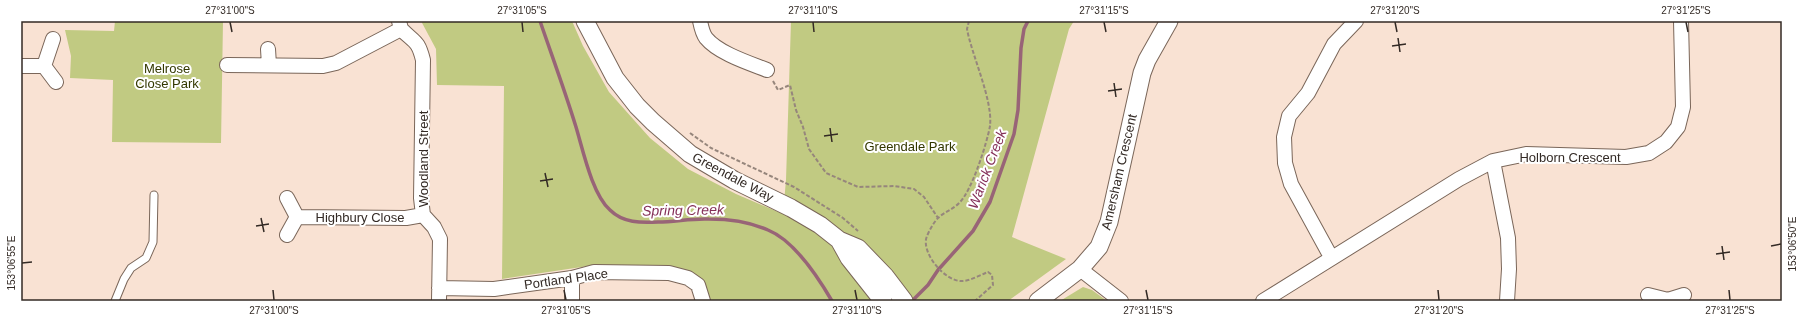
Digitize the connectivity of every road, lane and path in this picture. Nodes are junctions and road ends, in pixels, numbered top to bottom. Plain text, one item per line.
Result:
1 (586, 21) edge
2 (700, 21) edge
3 (969, 21) edge
4 (1169, 21) edge
5 (1356, 21) edge
6 (1681, 21) edge
7 (400, 25) edge
8 (53, 39) dead end
9 (268, 49) dead end
10 (228, 65) dead end
11 (269, 65) junction
12 (21, 66) edge
13 (44, 66) junction
14 (766, 70) joint
15 (56, 82) dead end
16 (685, 130) dead end
17 (1494, 161) junction
18 (154, 195) dead end
19 (287, 198) dead end
20 (423, 215) junction
21 (297, 218) junction
22 (938, 218) junction
23 (858, 232) dead end
24 (286, 235) dead end
25 (1331, 257) junction
26 (1080, 269) junction
27 (572, 278) junction
28 (879, 281) junction
29 (439, 294) edge
30 (1648, 295) dead end
31 (1684, 295) dead end
32 (115, 301) edge
33 (572, 301) edge
34 (702, 301) edge
35 (883, 301) edge
36 (904, 301) edge
37 (975, 301) edge
38 (1038, 301) edge
39 (1121, 301) edge
40 (1263, 301) edge
41 (1507, 301) edge
42 (1668, 301) edge

1 - 28 street, Greendale Way
2 - 14 street
3 - 22 path
4 - 26 street, Amersham Crescent
5 - 25 street
6 - 17 street, Holborn Crescent
7 - 11 street
7 - 20 street, Woodland Street
8 - 13 street
9 - 11 street
10 - 11 street
12 - 13 street
13 - 15 street
14 - 22 path
16 - 23 path
17 - 25 street, Holborn Crescent
17 - 41 street
18 - 32 lane
19 - 21 street, Highbury Close
20 - 21 street, Highbury Close
20 - 29 street, Woodland Street
21 - 24 street, Highbury Close
22 - 37 path
25 - 40 street, Holborn Crescent
26 - 38 street, Amersham Crescent
26 - 39 street
27 - 29 street, Portland Place
27 - 33 street
27 - 34 street, Portland Place
28 - 35 street, Greendale Way
28 - 36 street, Greendale Way
30 - 42 street
31 - 42 street

